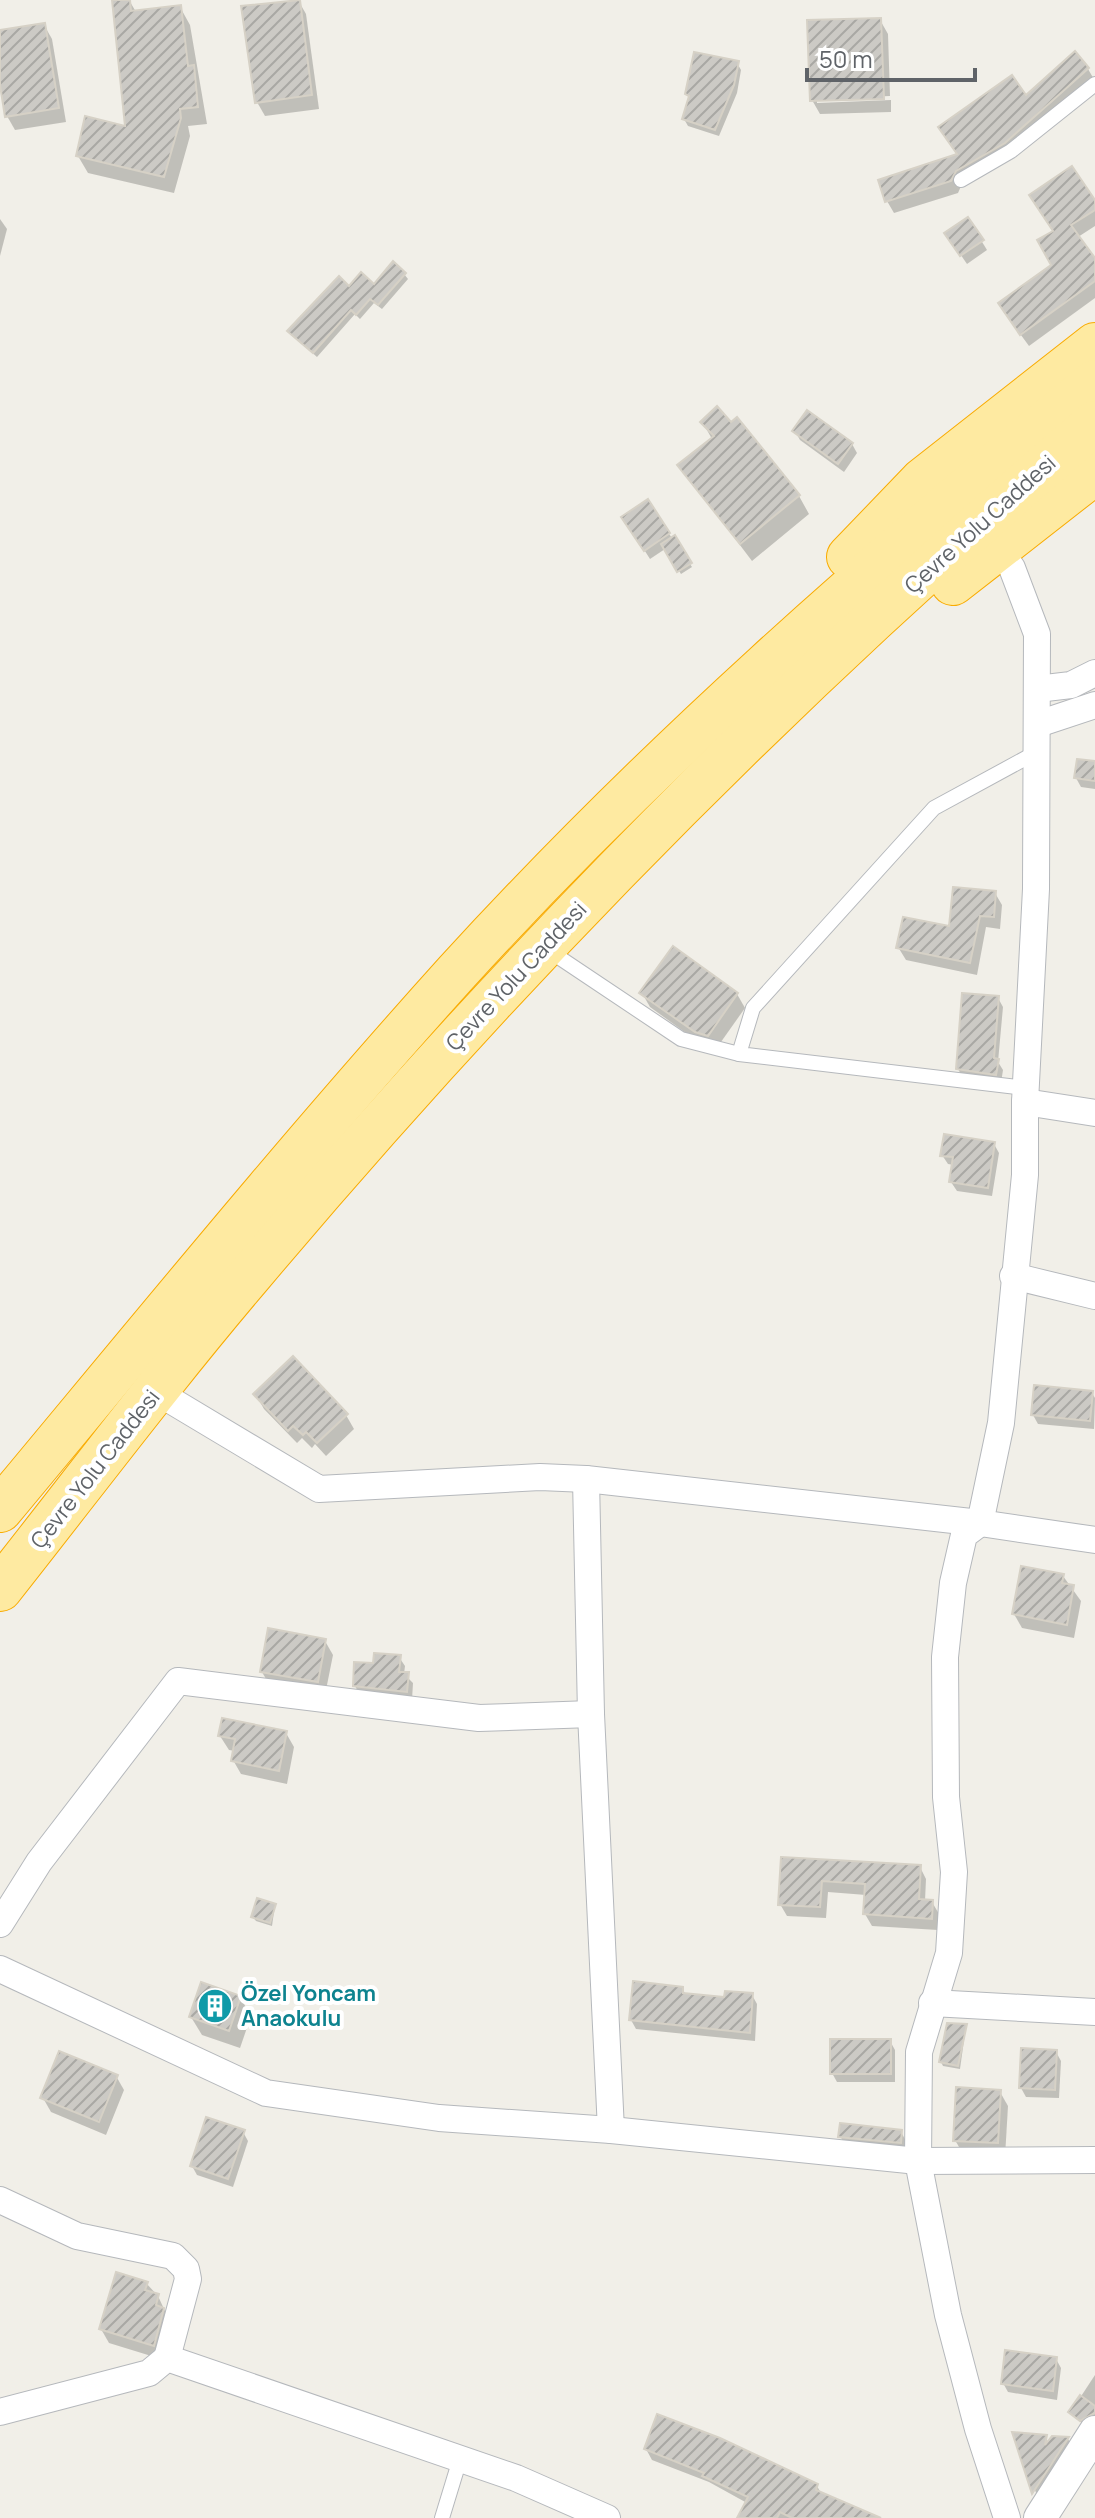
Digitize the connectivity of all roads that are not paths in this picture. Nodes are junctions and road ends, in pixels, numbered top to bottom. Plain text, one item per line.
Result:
1 (1095, 84) edge
2 (961, 180) dead end
3 (1095, 345) edge
4 (1095, 382) edge
5 (1095, 423) edge
6 (1095, 472) edge
7 (998, 547) junction
8 (1095, 673) edge
9 (741, 684) junction
10 (1037, 689) junction
11 (1095, 705) edge
12 (771, 718) junction
13 (1038, 724) junction
14 (1038, 752) junction
15 (543, 946) junction
16 (739, 1054) junction
17 (1025, 1095) junction
18 (1095, 1113) edge
19 (1013, 1276) junction
20 (1095, 1296) edge
21 (157, 1392) junction
22 (586, 1479) junction
23 (0, 1510) edge
24 (980, 1523) junction
25 (1095, 1540) edge
26 (0, 1589) edge
27 (591, 1714) junction
28 (0, 1924) edge
29 (0, 1969) edge
30 (932, 2003) junction
31 (1095, 2012) edge
32 (611, 2130) junction
33 (1095, 2160) edge
34 (918, 2161) junction
35 (0, 2200) edge
36 (167, 2358) junction
37 (0, 2412) edge
38 (1095, 2432) edge
39 (460, 2459) junction
40 (442, 2518) edge
41 (607, 2518) edge
42 (1007, 2518) edge
43 (1040, 2518) edge

1 - 2 lane
3 - 9 highway
4 - 9 highway, Çevre Yolu Caddesi
5 - 12 highway, Çevre Yolu Caddesi
6 - 7 highway
7 - 10 street
7 - 12 highway
8 - 10 street
9 - 23 highway, Çevre Yolu Caddesi
10 - 13 street
11 - 13 street
12 - 15 highway, Çevre Yolu Caddesi
13 - 14 street
14 - 16 lane
14 - 17 street
15 - 16 lane
15 - 21 highway, Çevre Yolu Caddesi
16 - 17 lane
17 - 18 street
17 - 19 street
19 - 20 street
19 - 24 street
21 - 22 street
21 - 26 highway, Çevre Yolu Caddesi
22 - 24 street
22 - 27 street
24 - 25 street
24 - 30 street
27 - 28 street
27 - 32 street
29 - 32 street
30 - 31 street
30 - 34 street
32 - 34 street
33 - 34 street
34 - 42 street
35 - 36 street
36 - 37 street
36 - 39 street
38 - 43 street
39 - 40 lane
39 - 41 street

